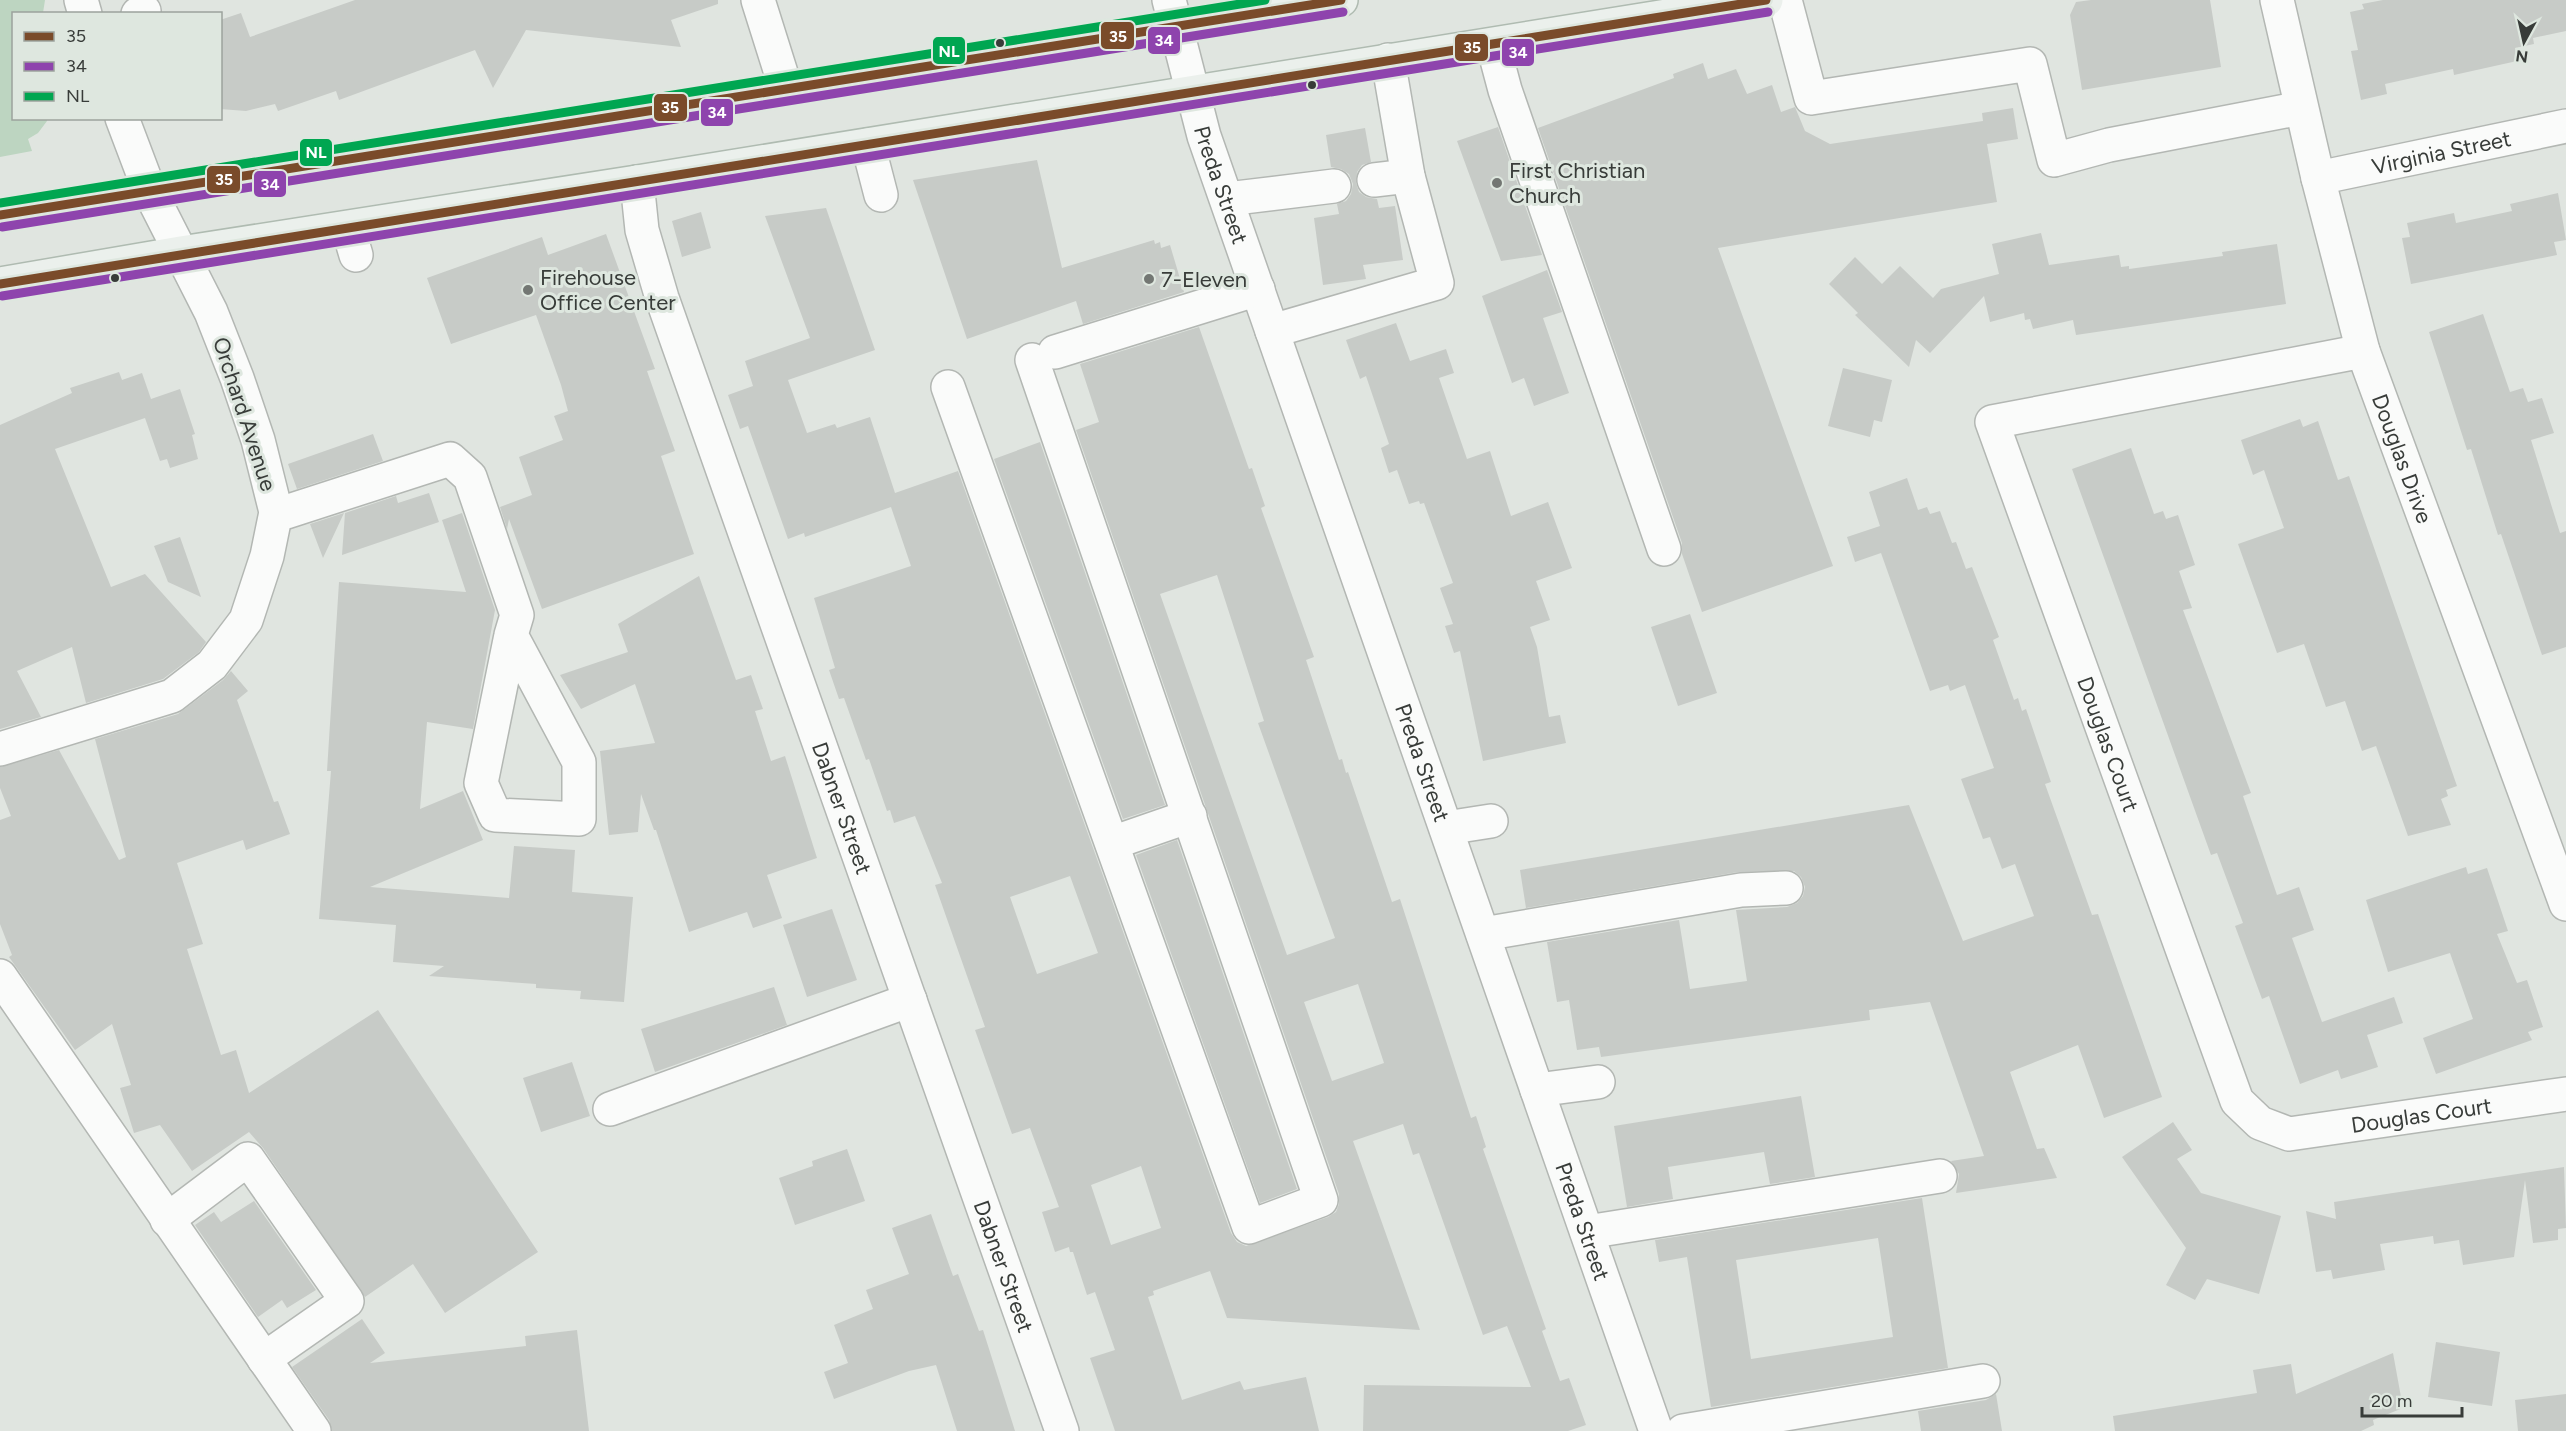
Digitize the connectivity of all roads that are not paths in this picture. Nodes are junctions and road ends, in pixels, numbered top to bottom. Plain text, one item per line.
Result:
1 (758, 0) edge
2 (1341, 0) edge
3 (1767, 0) edge
4 (1785, 0) edge
5 (2277, 0) edge
6 (1172, 13) edge
7 (1493, 45) junction
8 (1388, 60) junction
9 (786, 89) junction
10 (1192, 92) junction
11 (2301, 108) junction
12 (123, 120) edge
13 (2566, 126) edge
14 (868, 146) junction
15 (1408, 176) junction
16 (2318, 178) junction
17 (1374, 180) dead end
18 (637, 182) junction
19 (1334, 186) dead end
20 (150, 192) junction
21 (881, 195) dead end
22 (1227, 199) junction
23 (0, 215) edge
24 (181, 253) junction
25 (0, 284) edge
26 (1258, 289) junction
27 (1272, 331) junction
28 (2363, 351) junction
29 (948, 387) dead end
30 (276, 512) junction
31 (1664, 549) dead end
32 (511, 635) junction
33 (0, 749) edge
34 (1190, 816) junction
35 (1491, 821) dead end
36 (1446, 828) junction
37 (1112, 843) junction
38 (1786, 888) dead end
39 (2566, 904) edge
40 (1483, 934) junction
41 (0, 976) edge
42 (910, 1000) junction
43 (1598, 1082) dead end
44 (1537, 1090) junction
45 (2566, 1094) edge
46 (610, 1109) dead end
47 (1940, 1176) dead end
48 (167, 1220) junction
49 (1587, 1232) junction
50 (264, 1359) junction
51 (1983, 1381) dead end
52 (314, 1431) edge
53 (1062, 1431) edge
54 (1656, 1431) edge
55 (1683, 1431) edge

1 - 9 street
2 - 6 main road
3 - 7 main road
4 - 11 street
5 - 11 street, Douglas Drive
6 - 9 main road
6 - 10 street, Preda Street
7 - 8 main road
7 - 31 street
8 - 10 main road
8 - 15 street
9 - 20 main road
10 - 14 main road
10 - 22 street, Preda Street
11 - 16 street, Douglas Drive
12 - 20 street, Orchard Avenue
13 - 16 street, Virginia Street
14 - 18 main road
14 - 21 street
15 - 17 street
15 - 27 street
16 - 28 street, Douglas Drive
18 - 24 main road
18 - 42 street, Dabner Street
19 - 22 street
20 - 23 main road
20 - 24 street, Orchard Avenue
22 - 26 street, Preda Street
24 - 25 main road
24 - 30 street, Orchard Avenue
26 - 27 street, Preda Street
26 - 34 street
27 - 36 street, Preda Street
28 - 39 street, Douglas Drive
28 - 45 street, Douglas Court
29 - 37 street
30 - 32 street
30 - 33 street, Orchard Avenue
32 - 32 street
34 - 37 street
34 - 37 street
35 - 36 street
36 - 40 street, Preda Street
38 - 40 street
40 - 44 street, Preda Street
41 - 48 street
42 - 46 street
42 - 53 street, Dabner Street
43 - 44 street
44 - 49 street, Preda Street
47 - 49 street
48 - 50 street
48 - 50 street
49 - 54 street, Preda Street
50 - 52 street
51 - 55 street

